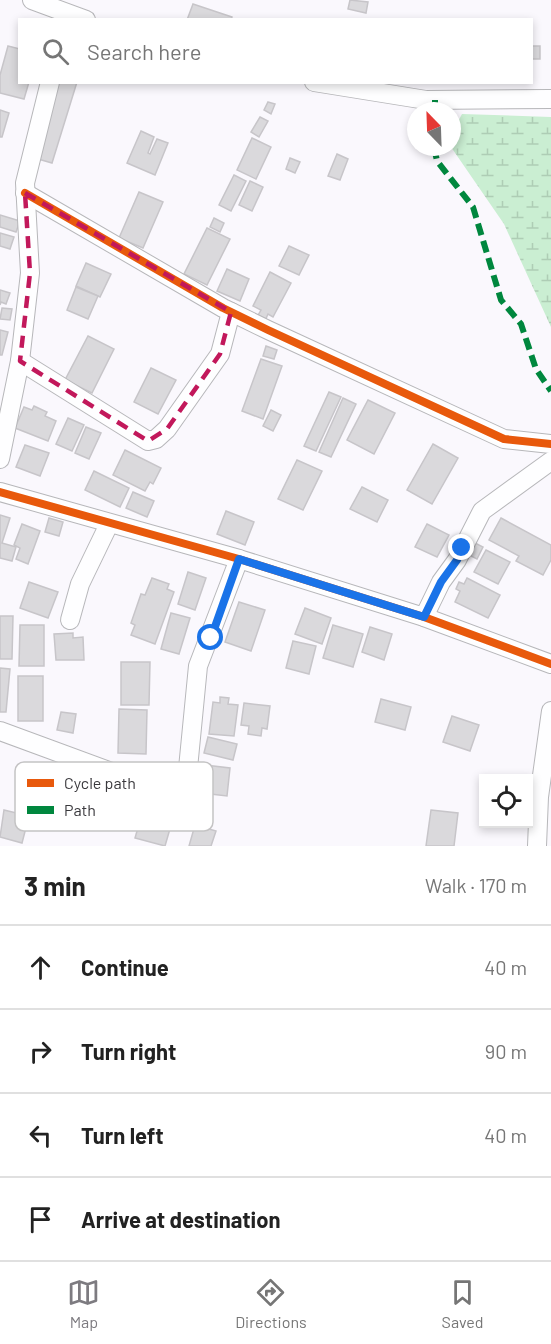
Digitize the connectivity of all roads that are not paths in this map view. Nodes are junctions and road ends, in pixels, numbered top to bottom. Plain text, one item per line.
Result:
1 (32, 0) edge
2 (75, 18) edge
3 (49, 84) edge
4 (326, 84) edge
5 (551, 99) edge
6 (25, 193) junction
7 (231, 312) junction
8 (20, 362) junction
9 (551, 444) edge
10 (0, 459) edge
11 (551, 460) edge
12 (0, 492) edge
13 (109, 524) junction
14 (239, 559) junction
15 (424, 617) junction
16 (70, 620) dead end
17 (551, 664) edge
18 (551, 711) edge
19 (0, 731) edge
20 (84, 762) edge
21 (189, 762) edge
22 (537, 846) edge

1 - 2 street
3 - 6 street
4 - 5 street
6 - 7 street
6 - 8 street
7 - 8 street
7 - 9 street
8 - 10 street
11 - 15 street
12 - 13 street
13 - 14 street
13 - 16 street
14 - 15 street
14 - 21 street
15 - 17 street
18 - 22 street
19 - 20 street

